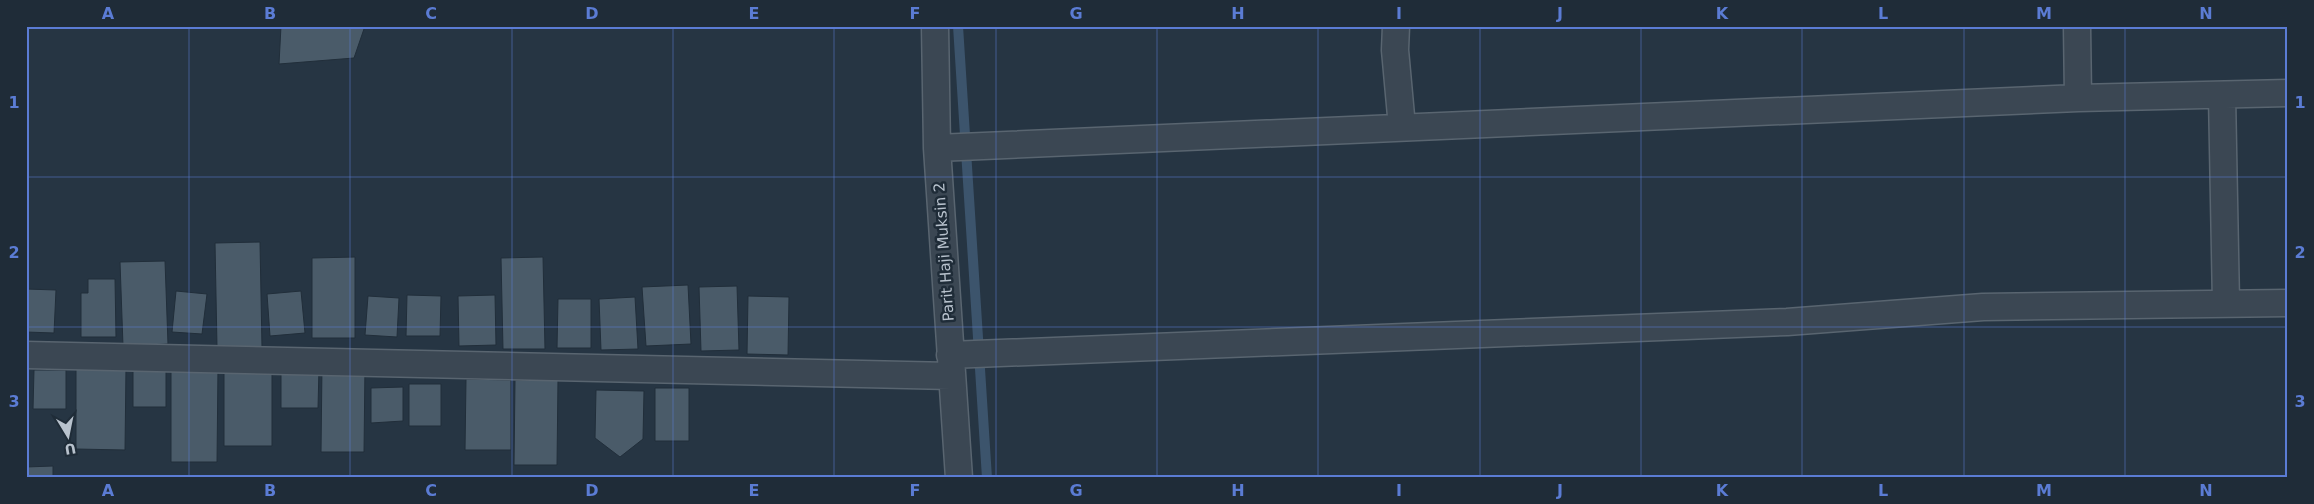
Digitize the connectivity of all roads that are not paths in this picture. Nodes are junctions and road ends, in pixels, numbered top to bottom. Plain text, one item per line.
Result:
1 (935, 26) edge
2 (1396, 26) edge
3 (2077, 26) edge
4 (2288, 93) edge
5 (2222, 95) junction
6 (2078, 98) junction
7 (1402, 127) junction
8 (937, 148) junction
9 (2288, 303) edge
10 (2226, 304) junction
11 (26, 356) edge
12 (950, 366) junction
13 (959, 478) edge

1 - 8 street, Parit Haji Muksin 2
2 - 7 street
3 - 6 street
4 - 5 street
5 - 6 street
5 - 10 street
6 - 7 street
7 - 8 street
8 - 12 street, Parit Haji Muksin 2
9 - 10 street
10 - 12 street
11 - 12 street
12 - 13 street, Parit Haji Muksin 2

